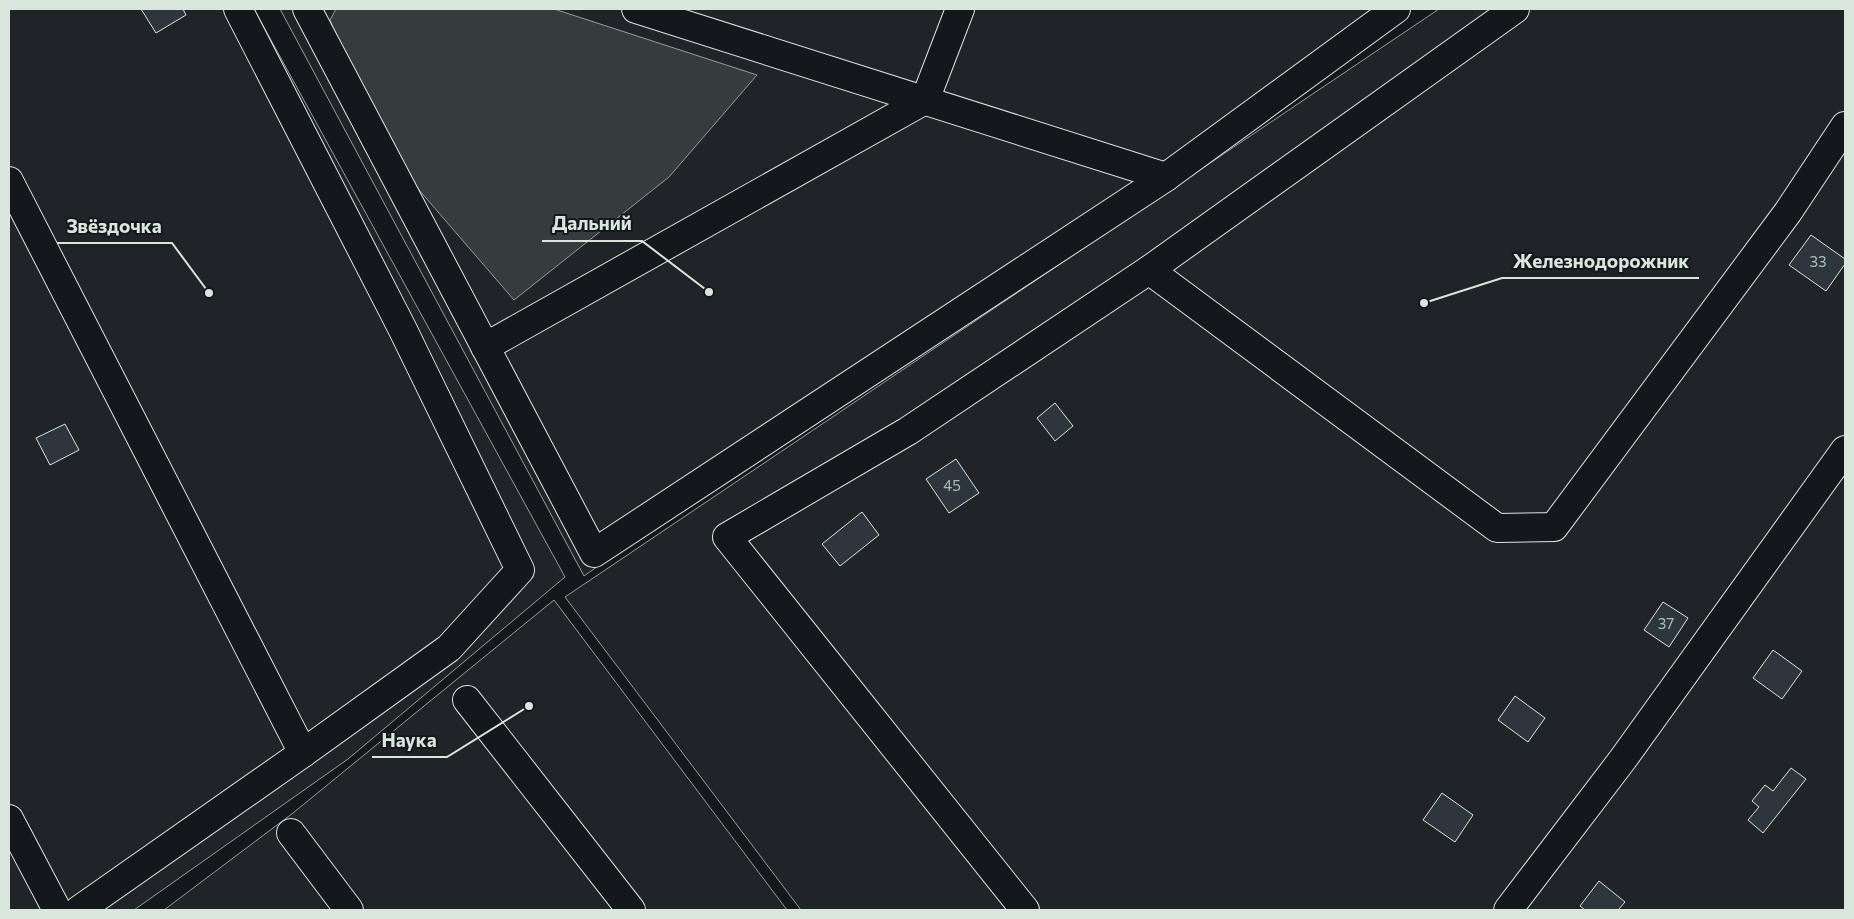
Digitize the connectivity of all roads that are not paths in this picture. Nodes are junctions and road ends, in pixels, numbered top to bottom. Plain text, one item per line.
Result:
1 (238, 9) edge
2 (307, 9) edge
3 (636, 9) edge
4 (960, 9) edge
5 (1396, 9) edge
6 (1515, 9) edge
7 (925, 100) junction
8 (1845, 126) edge
9 (1166, 177) junction
10 (9, 181) edge
11 (1150, 270) junction
12 (485, 347) junction
13 (1845, 450) edge
14 (467, 700) dead end
15 (303, 754) junction
16 (9, 819) edge
17 (291, 833) dead end
18 (57, 910) edge
19 (79, 910) edge
20 (349, 910) edge
21 (630, 910) edge
22 (1025, 910) edge
23 (1508, 910) edge

1 - 15 street
2 - 12 street
3 - 7 street
4 - 7 street
5 - 9 street
6 - 11 street
7 - 9 street
7 - 12 street
8 - 11 street
9 - 12 street
10 - 15 street
11 - 22 street
13 - 23 street
14 - 21 street
15 - 19 street
16 - 18 street
17 - 20 street

